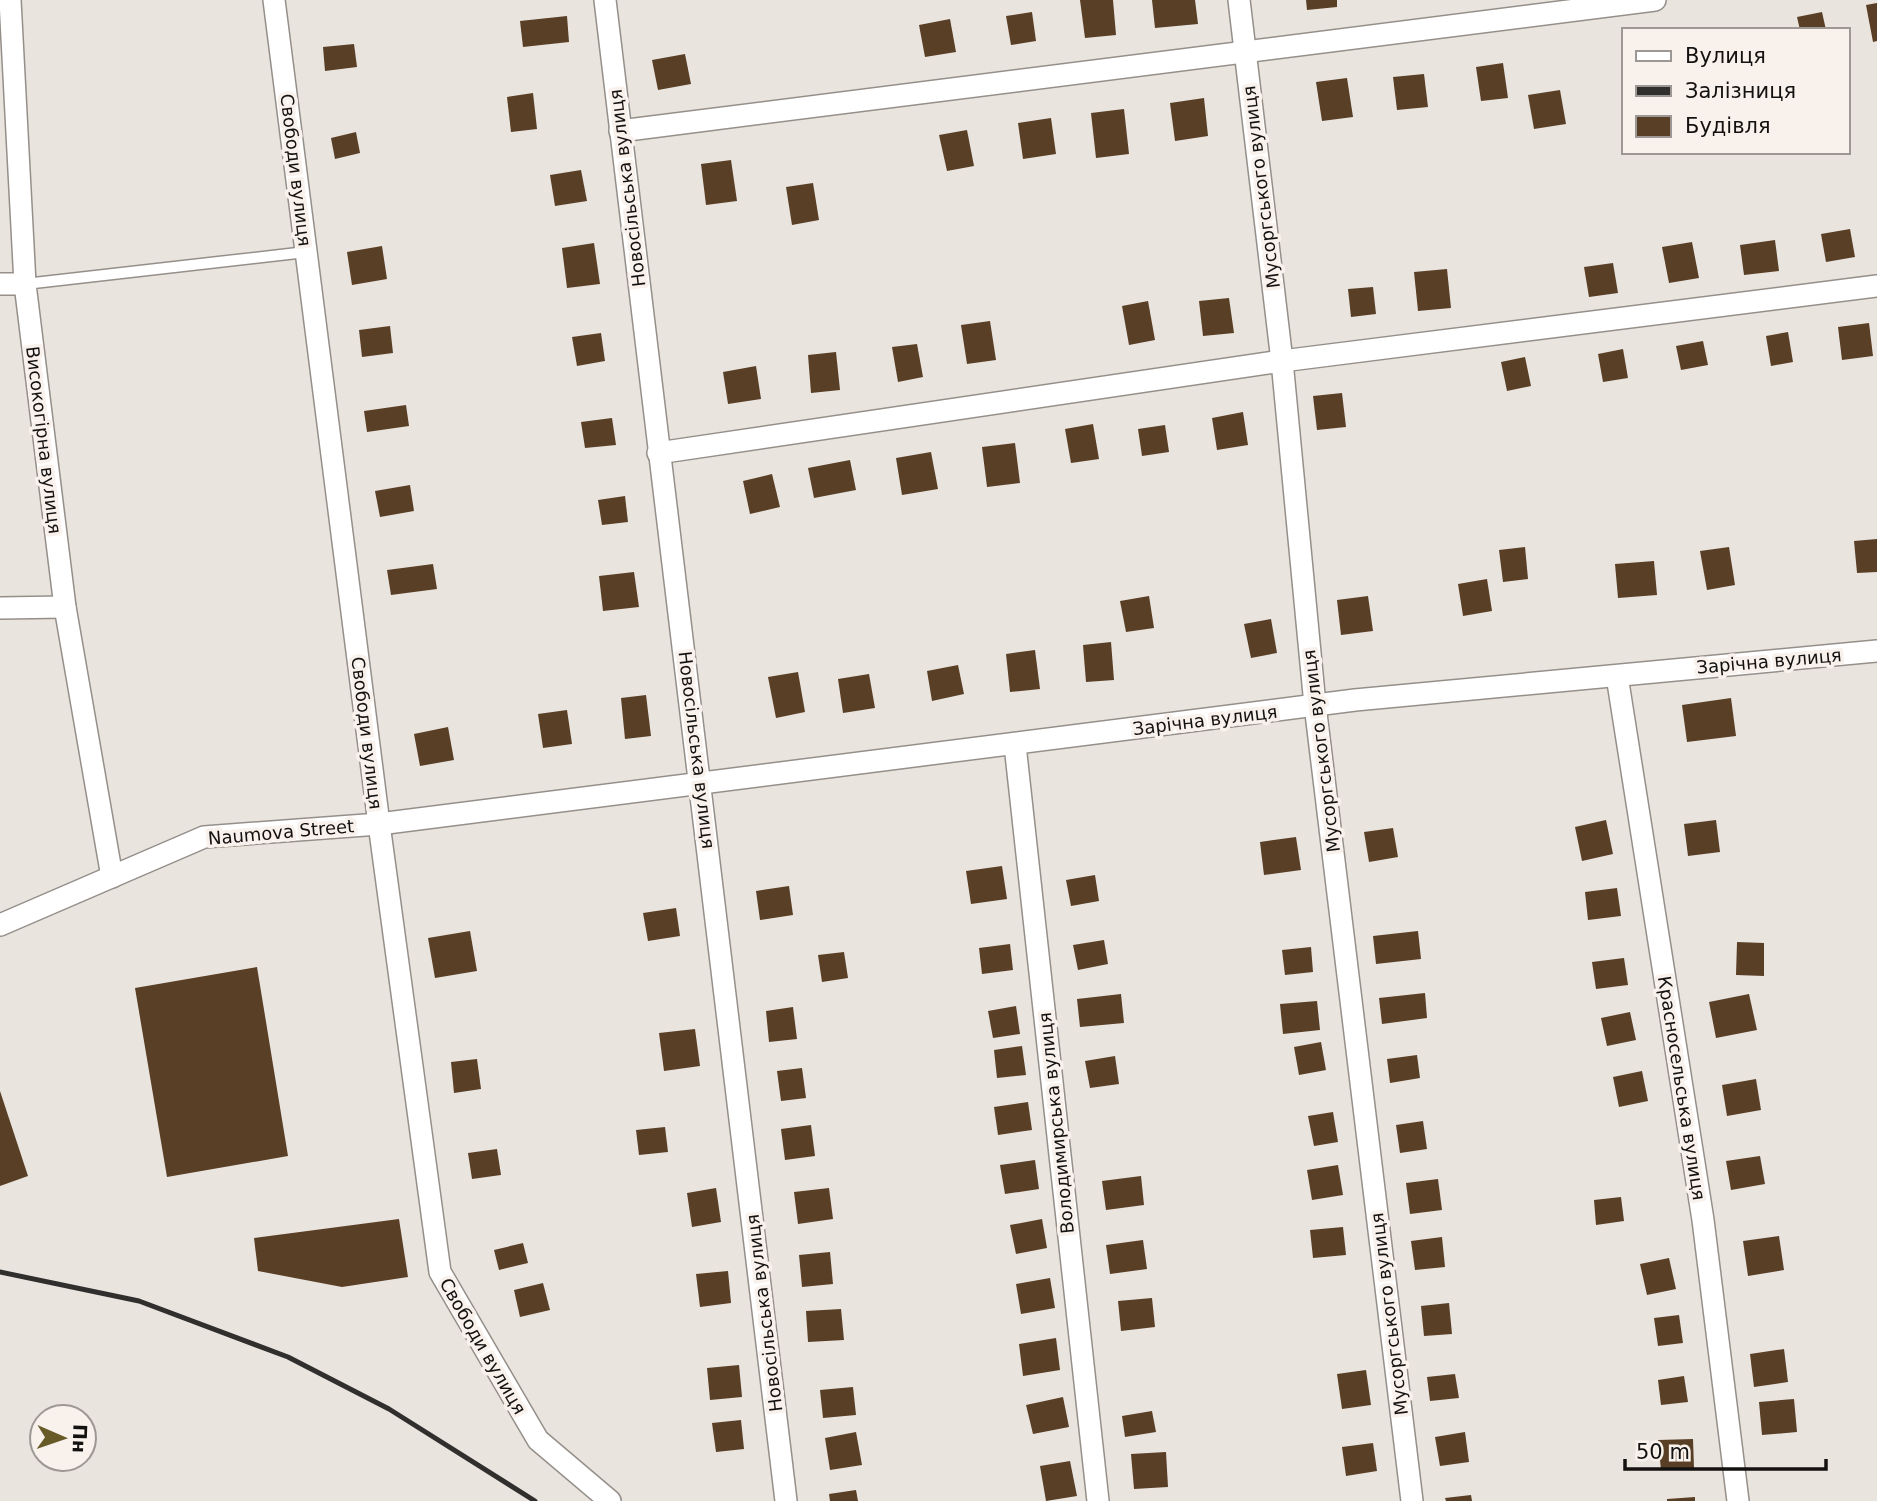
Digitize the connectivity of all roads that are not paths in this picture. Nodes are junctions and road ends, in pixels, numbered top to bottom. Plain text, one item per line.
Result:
1 (10, 0) edge
2 (274, 0) edge
3 (605, 0) edge
4 (1239, 0) edge
5 (1655, 0) edge
6 (1244, 52) junction
7 (620, 131) junction
8 (306, 252) junction
9 (0, 284) edge
10 (25, 284) junction
11 (1877, 286) edge
12 (1282, 361) junction
13 (658, 453) junction
14 (65, 607) junction
15 (0, 608) edge
16 (1877, 651) edge
17 (1617, 676) junction
18 (1315, 705) junction
19 (1014, 744) junction
20 (702, 784) junction
21 (379, 824) junction
22 (112, 877) junction
23 (0, 925) edge
24 (610, 1501) edge
25 (786, 1501) edge
26 (1098, 1501) edge
27 (1412, 1501) edge
28 (1738, 1501) edge

1 - 10 street, Високогірна вулиця
2 - 8 street, Свободи вулиця
3 - 7 street, Новосільська вулиця
4 - 6 street, Мусоргського вулиця
5 - 6 street
6 - 7 street
6 - 12 street, Мусоргського вулиця
7 - 13 street, Новосільська вулиця
8 - 10 lane
8 - 21 street, Свободи вулиця
9 - 10 street
10 - 14 street, Високогірна вулиця
11 - 12 street
12 - 13 street
12 - 18 street, Мусоргського вулиця
13 - 20 street, Новосільська вулиця
14 - 15 street
14 - 22 street, Високогірна вулиця
16 - 17 street, Зарічна вулиця
17 - 18 street, Зарічна вулиця
17 - 28 street, Красносельська вулиця
18 - 19 street, Зарічна вулиця
18 - 27 street, Мусоргського вулиця
19 - 20 street, Зарічна вулиця
19 - 26 street, Володимирська вулиця
20 - 21 street, Naumova Street
20 - 25 street, Новосільська вулиця
21 - 22 street, Naumova Street
21 - 24 street, Свободи вулиця
22 - 23 street, Naumova Street

